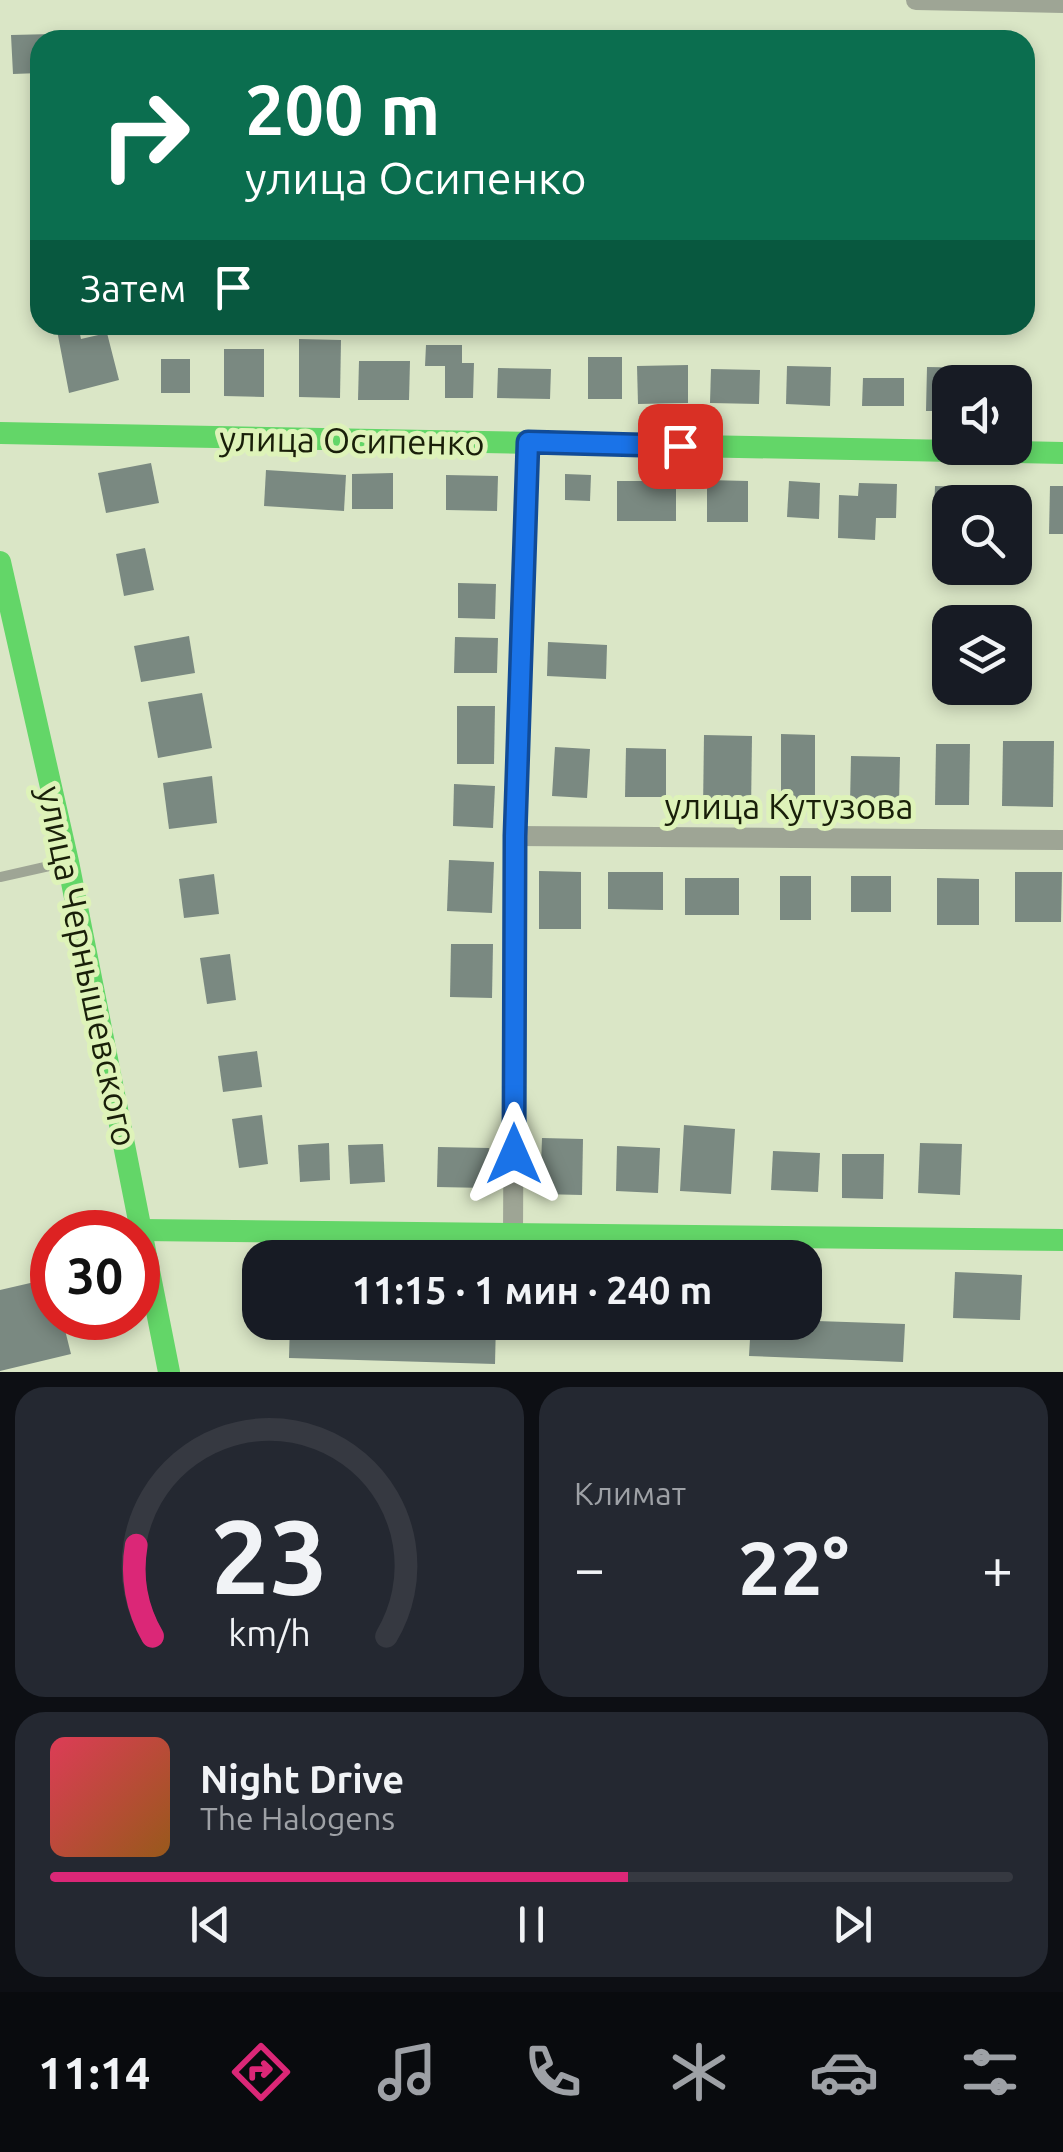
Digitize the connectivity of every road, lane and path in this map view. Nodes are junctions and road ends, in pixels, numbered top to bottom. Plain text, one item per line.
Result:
1 (916, 0) edge
2 (1063, 2) edge
3 (0, 434) edge
4 (528, 442) junction
5 (1063, 453) edge
6 (0, 562) edge
7 (515, 836) junction
8 (1063, 840) edge
9 (68, 862) junction
10 (0, 878) edge
11 (137, 1210) edge
12 (160, 1230) edge
13 (513, 1234) junction
14 (1063, 1240) edge
15 (160, 1326) edge
16 (169, 1372) edge

1 - 2 street
3 - 4 street, улица Осипенко
4 - 5 street, улица Осипенко
4 - 7 street
6 - 9 street, улица Чернышевского
7 - 8 street, улица Кутузова
7 - 13 street
9 - 10 lane
9 - 11 street, улица Чернышевского
12 - 13 street
13 - 14 street
15 - 16 street, улица Чернышевского

